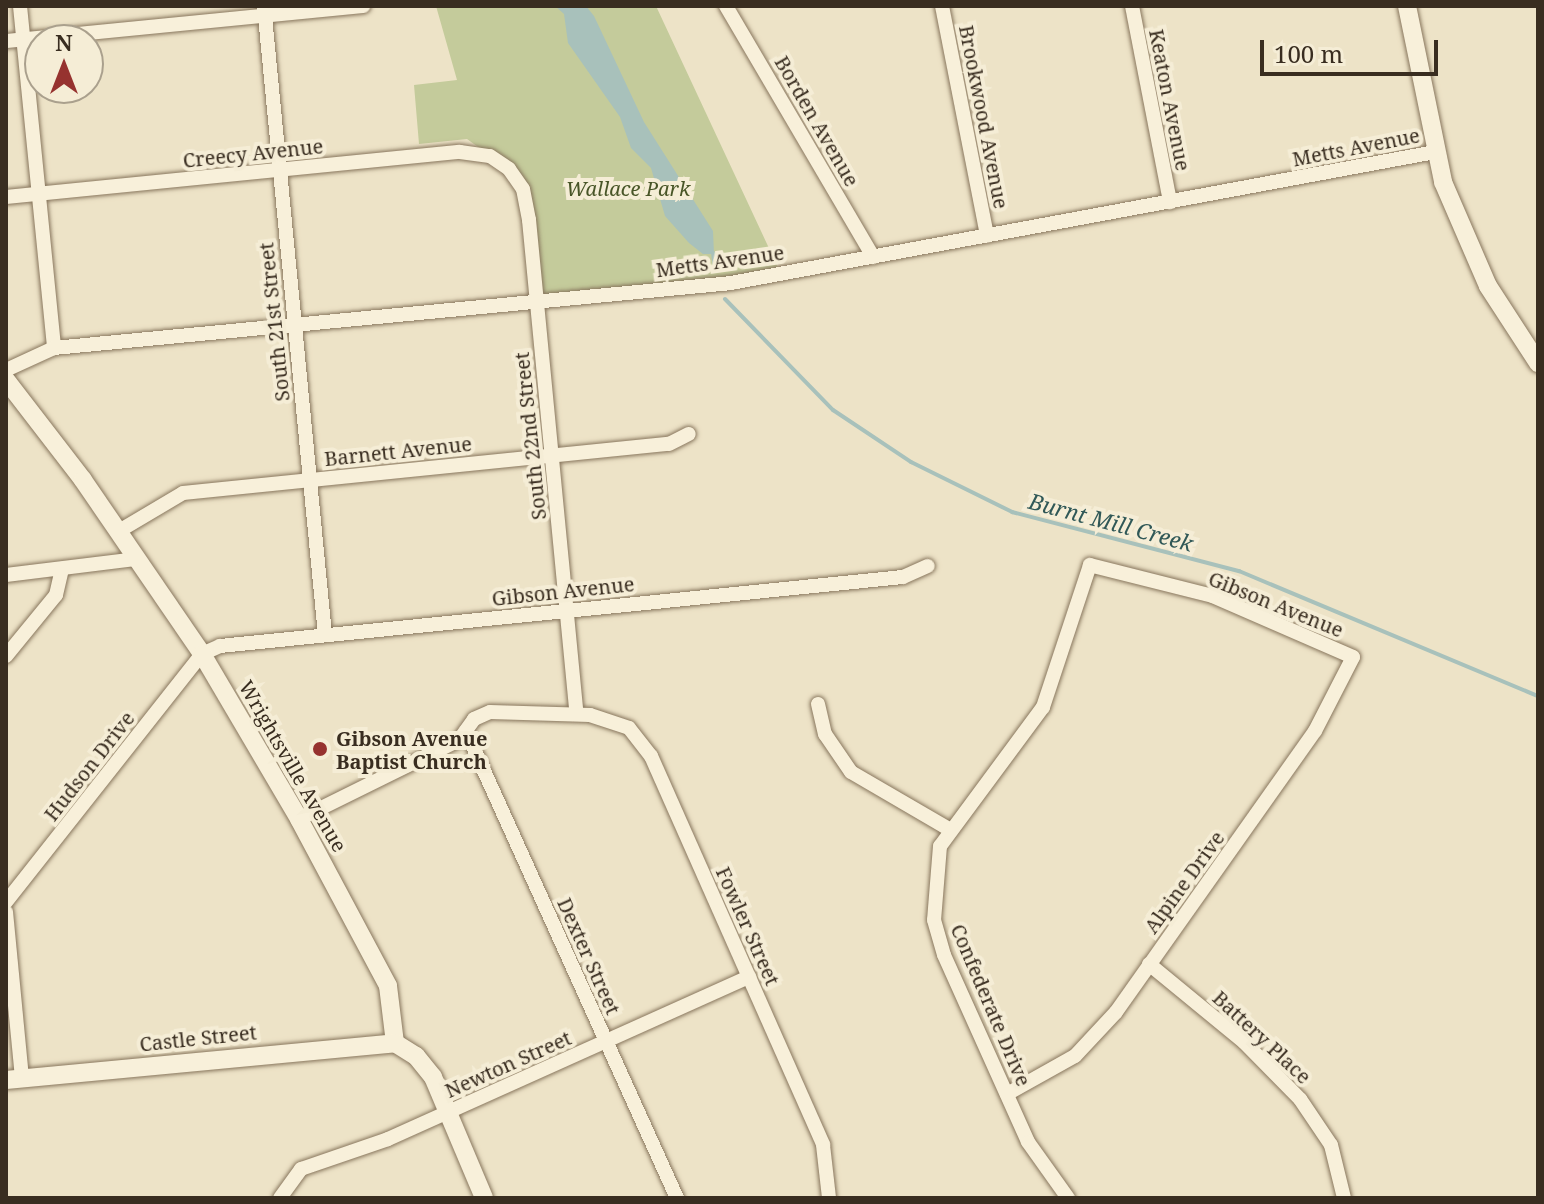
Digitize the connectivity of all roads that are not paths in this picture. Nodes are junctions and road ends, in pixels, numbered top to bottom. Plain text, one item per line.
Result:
1 (20, 6) edge
2 (363, 6) edge
3 (726, 6) edge
4 (942, 6) edge
5 (1132, 6) edge
6 (1407, 6) edge
7 (264, 11) edge
8 (23, 40) junction
9 (6, 41) edge
10 (1435, 152) junction
11 (502, 163) joint
12 (280, 170) junction
13 (39, 194) junction
14 (6, 197) edge
15 (1170, 202) junction
16 (987, 236) junction
17 (873, 257) junction
18 (537, 302) junction
19 (294, 325) junction
20 (54, 348) junction
21 (1538, 363) edge
22 (6, 370) edge
23 (9, 391) edge
24 (689, 434) dead end
25 (551, 456) junction
26 (309, 480) junction
27 (119, 531) junction
28 (137, 559) junction
29 (1090, 565) joint
30 (928, 566) dead end
31 (62, 569) junction
32 (6, 575) edge
33 (567, 611) junction
34 (325, 635) junction
35 (202, 654) junction
36 (6, 656) edge
37 (1353, 657) joint
38 (818, 704) dead end
39 (577, 714) junction
40 (466, 731) junction
41 (299, 819) junction
42 (949, 829) junction
43 (6, 902) edge
44 (6, 912) edge
45 (1149, 964) junction
46 (749, 977) junction
47 (606, 1042) junction
48 (395, 1043) junction
49 (14, 1079) edge
50 (1007, 1094) junction
51 (451, 1112) junction
52 (283, 1191) edge
53 (484, 1198) edge
54 (677, 1198) edge
55 (829, 1198) edge
56 (1068, 1198) edge
57 (1344, 1198) edge

1 - 8 street
2 - 7 street
3 - 17 street, Borden Avenue
4 - 16 street, Brookwood Avenue
5 - 15 street, Keaton Avenue
6 - 10 street
7 - 8 street
7 - 12 street, South 21st Street
8 - 9 street
8 - 13 street
10 - 15 street, Metts Avenue
10 - 21 street
11 - 12 street, Creecy Avenue
11 - 18 street, South 22nd Street
12 - 13 street, Creecy Avenue
12 - 19 street, South 21st Street
13 - 14 street, Creecy Avenue
13 - 20 street
15 - 16 street, Metts Avenue
16 - 17 street, Metts Avenue
17 - 18 street, Metts Avenue
18 - 19 street, Metts Avenue
18 - 25 street, South 22nd Street
19 - 20 street, Metts Avenue
19 - 26 street, South 21st Street
20 - 22 street, Metts Avenue
23 - 27 street, Wrightsville Avenue
24 - 25 street, Barnett Avenue
25 - 26 street, Barnett Avenue
25 - 33 street, South 22nd Street
26 - 27 street, Barnett Avenue
26 - 34 street, South 21st Street
27 - 28 street, Wrightsville Avenue
28 - 31 street
28 - 35 street, Wrightsville Avenue
29 - 37 street, Gibson Avenue
29 - 42 street, Confederate Drive
30 - 33 street, Gibson Avenue
31 - 32 street
31 - 36 street
33 - 34 street, Gibson Avenue
33 - 39 street, South 22nd Street
34 - 35 street, Gibson Avenue
35 - 41 street, Wrightsville Avenue
35 - 43 street, Hudson Drive
37 - 45 street, Alpine Drive
38 - 42 street
39 - 40 street, Fowler Street
39 - 46 street, Fowler Street
40 - 41 street, Fowler Street
40 - 47 street, Dexter Street
41 - 48 street, Wrightsville Avenue
42 - 50 street, Confederate Drive
44 - 49 street
45 - 50 street, Alpine Drive
45 - 57 street, Battery Place
46 - 47 street, Newton Street
46 - 55 street, Fowler Street
47 - 51 street, Newton Street
47 - 54 street, Dexter Street
48 - 49 street, Castle Street
48 - 51 street
50 - 56 street, Confederate Drive
51 - 52 street, Newton Street
51 - 53 street

